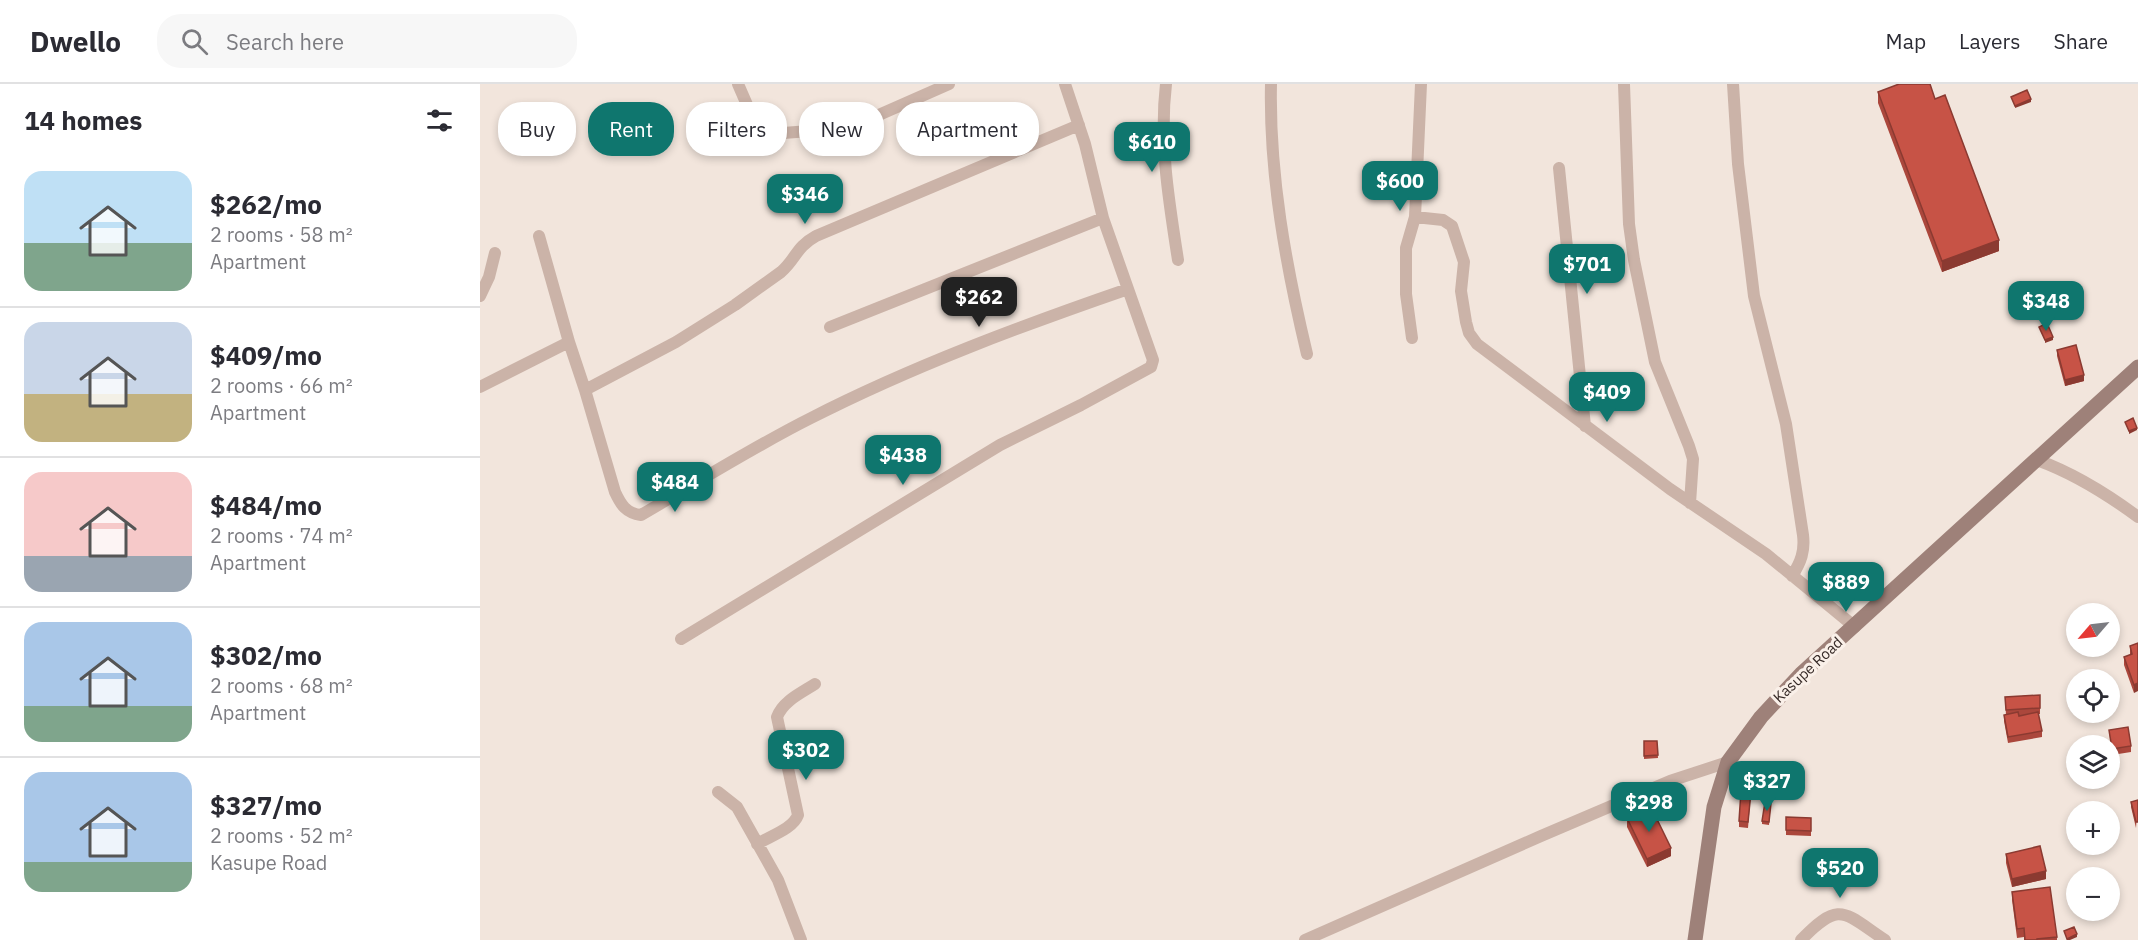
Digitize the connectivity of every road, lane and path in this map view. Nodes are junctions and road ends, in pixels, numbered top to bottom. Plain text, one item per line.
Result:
1 (738, 84) edge
2 (949, 84) edge
3 (1065, 84) edge
4 (1166, 84) edge
5 (1271, 84) edge
6 (1421, 84) edge
7 (1624, 84) edge
8 (1733, 84) edge
9 (1078, 125) junction
10 (1559, 168) dead end
11 (1415, 217) junction
12 (1103, 218) junction
13 (539, 236) dead end
14 (495, 254) dead end
15 (1178, 260) dead end
16 (1128, 290) junction
17 (480, 296) edge
18 (830, 327) dead end
19 (1412, 338) dead end
20 (569, 342) junction
21 (1306, 354) dead end
22 (2138, 367) edge
23 (480, 387) edge
24 (585, 390) junction
25 (1585, 426) junction
26 (2037, 460) junction
27 (1690, 503) junction
28 (2138, 517) edge
29 (1792, 576) junction
30 (1855, 627) junction
31 (681, 639) dead end
32 (815, 684) dead end
33 (1728, 762) junction
34 (718, 792) dead end
35 (757, 844) junction
36 (801, 940) edge
37 (1305, 940) edge
38 (1695, 940) edge
39 (1801, 940) edge
40 (1885, 940) edge

1 - 2 street
3 - 9 street
4 - 15 street
5 - 21 street
6 - 11 street
7 - 27 street
8 - 29 street
9 - 12 street
9 - 24 street
10 - 25 street
11 - 19 street
11 - 25 street
12 - 16 street
12 - 18 street
13 - 20 street
14 - 17 street
16 - 24 street
16 - 31 street
20 - 23 street
20 - 24 street
22 - 26 street, Kasupe Road
25 - 27 street
26 - 28 street
26 - 30 street, Kasupe Road
27 - 29 street
29 - 30 street
30 - 33 street, Kasupe Road
32 - 35 street
33 - 37 street
33 - 38 street, Kasupe Road
34 - 35 street
35 - 36 street
39 - 40 street

